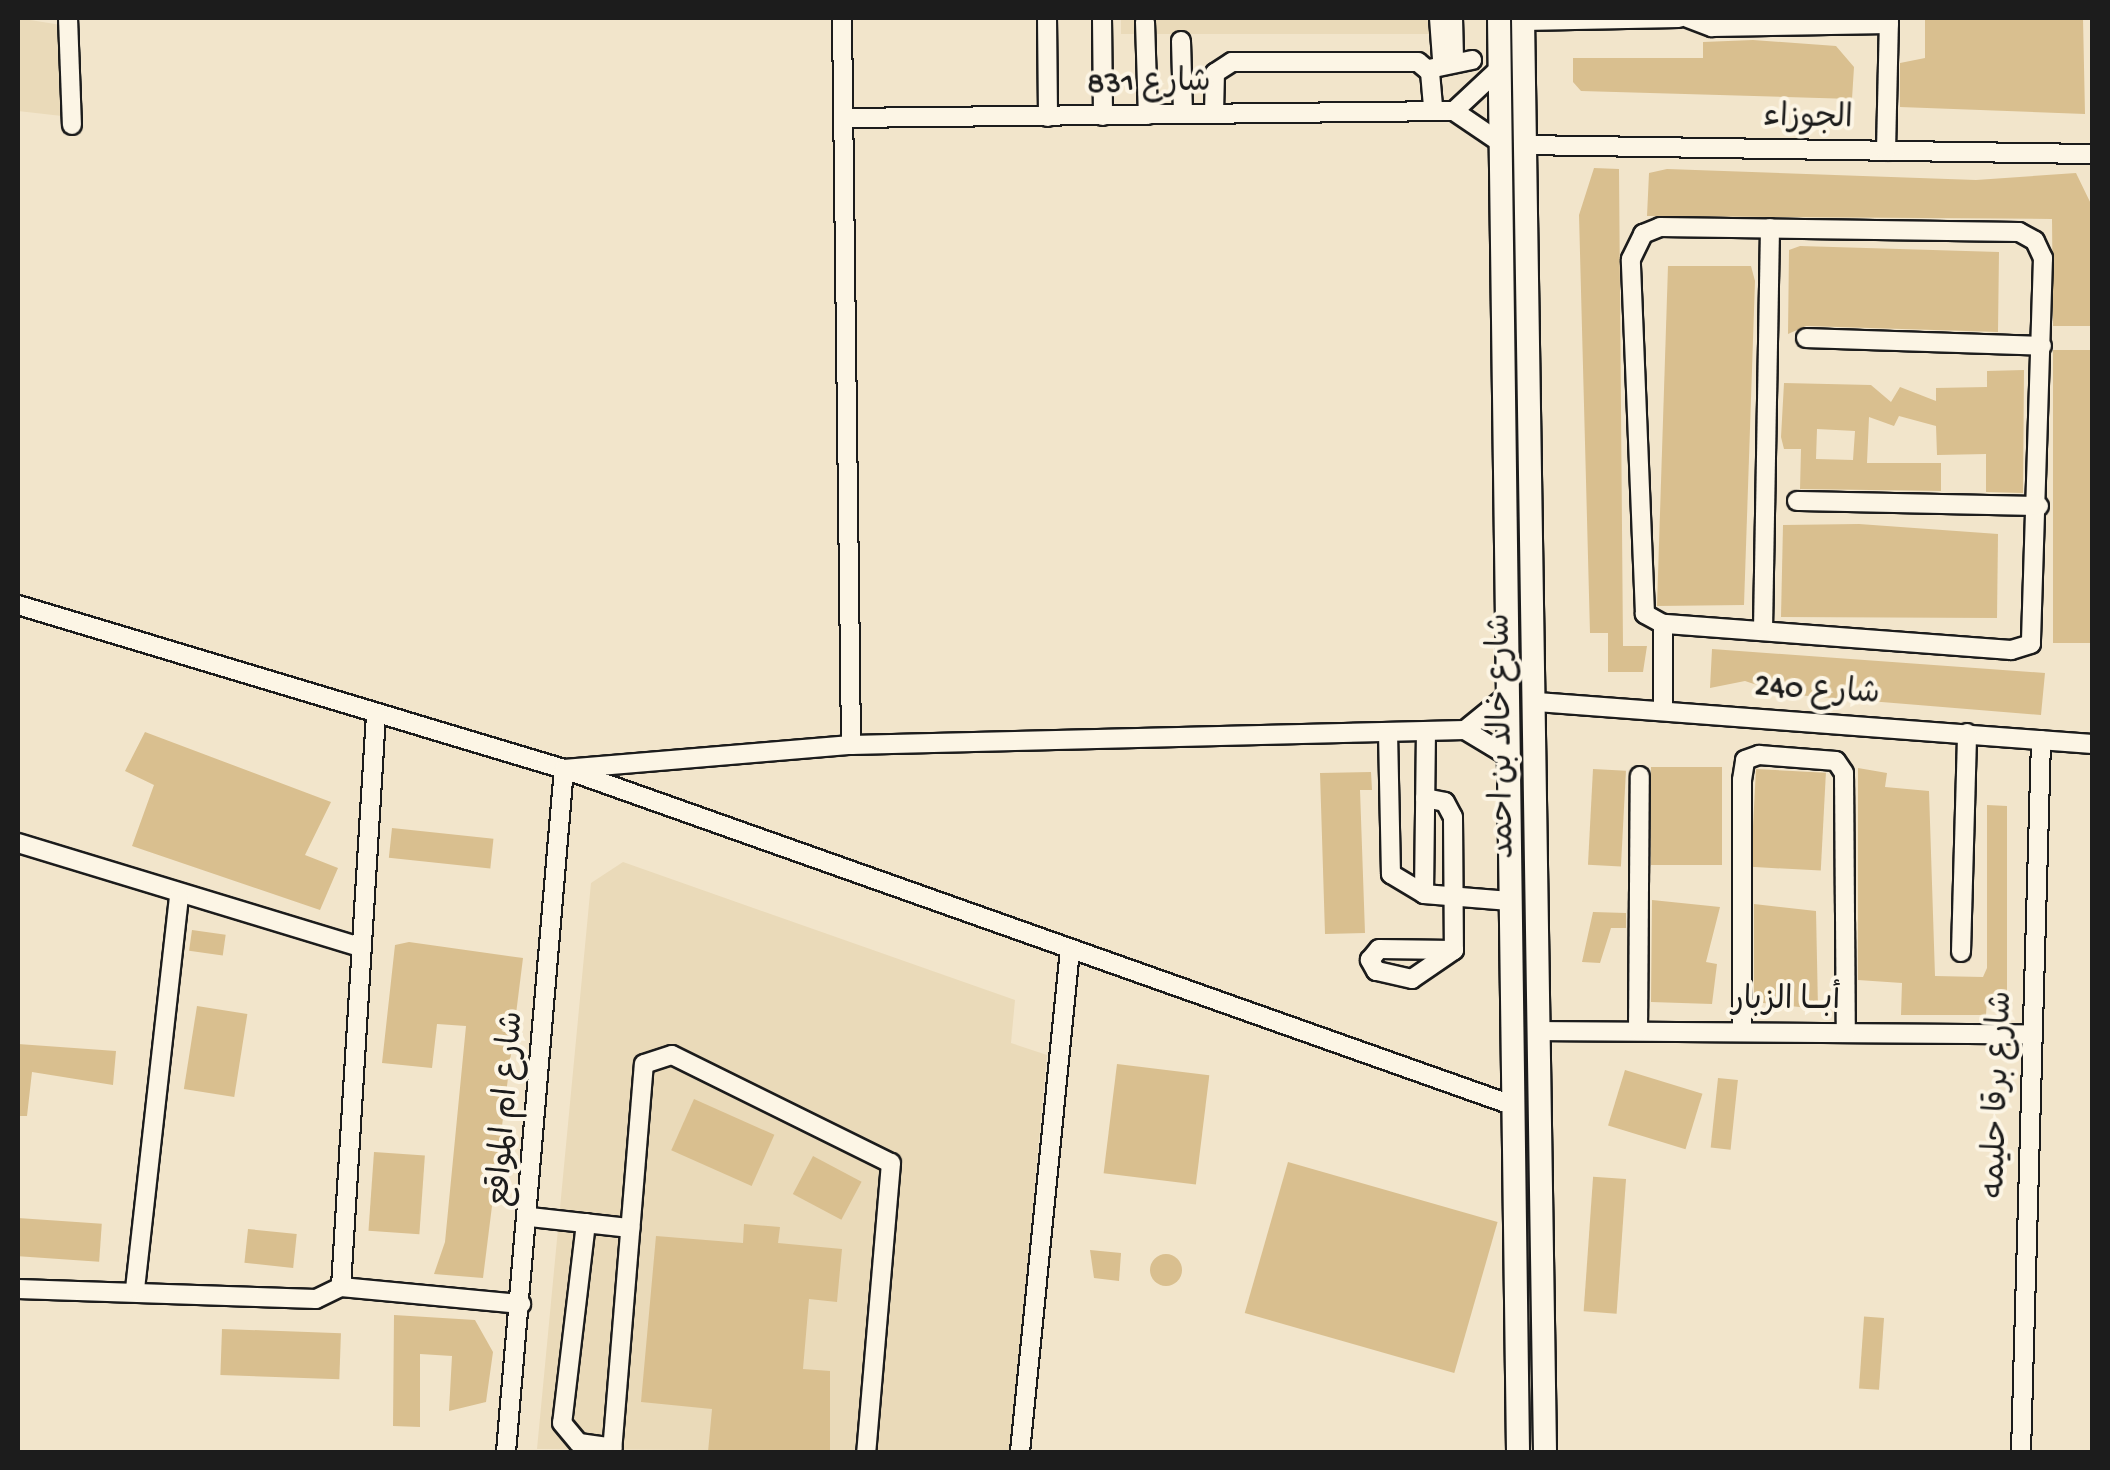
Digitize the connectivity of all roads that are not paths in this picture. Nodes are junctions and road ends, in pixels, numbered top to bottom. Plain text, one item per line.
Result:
1 (68, 18) edge
2 (842, 18) edge
3 (1046, 18) edge
4 (1102, 18) edge
5 (1439, 18) edge
6 (1452, 18) edge
7 (1499, 18) edge
8 (1679, 18) edge
9 (1688, 18) edge
10 (1523, 20) edge
11 (1889, 21) edge
12 (1145, 22) dead end
13 (1181, 41) dead end
14 (1449, 62) junction
15 (1500, 68) junction
16 (1433, 110) junction
17 (1454, 111) junction
18 (1214, 113) junction
19 (1183, 114) junction
20 (1148, 115) junction
21 (1104, 116) junction
22 (1048, 117) junction
23 (844, 118) junction
24 (72, 125) dead end
25 (1512, 144) junction
26 (1886, 151) junction
27 (2092, 154) edge
28 (1770, 228) junction
29 (1806, 338) dead end
30 (2042, 346) junction
31 (1797, 501) dead end
32 (2039, 506) junction
33 (18, 605) edge
34 (1664, 624) junction
35 (1763, 629) junction
36 (1508, 696) junction
37 (1537, 702) junction
38 (1664, 711) junction
39 (376, 715) junction
40 (1465, 730) junction
41 (1426, 731) junction
42 (1388, 732) junction
43 (1968, 733) junction
44 (2041, 740) junction
45 (2092, 744) edge
46 (851, 745) junction
47 (1508, 756) junction
48 (564, 769) junction
49 (1640, 776) dead end
50 (1425, 798) junction
51 (18, 843) edge
52 (1424, 894) junction
53 (1454, 894) junction
54 (179, 897) junction
55 (1510, 901) junction
56 (357, 946) junction
57 (1070, 948) junction
58 (1454, 950) dead end
59 (1961, 952) dead end
60 (1541, 1031) junction
61 (1638, 1031) junction
62 (1742, 1032) junction
63 (1846, 1033) junction
64 (2031, 1034) junction
65 (1512, 1105) junction
66 (530, 1217) junction
67 (586, 1222) junction
68 (630, 1228) junction
69 (341, 1287) junction
70 (18, 1289) edge
71 (135, 1289) junction
72 (521, 1304) junction
73 (612, 1450) edge
74 (506, 1452) edge
75 (866, 1452) edge
76 (1020, 1452) edge
77 (1518, 1452) edge
78 (1544, 1452) edge
79 (2021, 1452) edge

1 - 24 street
2 - 23 street
3 - 22 street
4 - 21 street
5 - 14 street
6 - 14 street
7 - 15 main road, شارع خالد بن احمد
8 - 10 street
9 - 11 street
10 - 25 main road, شارع خالد بن احمد
11 - 26 street
12 - 20 street
13 - 19 street
14 - 16 street
14 - 18 street
15 - 17 street
15 - 25 main road, شارع خالد بن احمد
16 - 17 street, شارع 831
16 - 18 street, شارع 831
17 - 25 street
18 - 19 street, شارع 831
19 - 20 street, شارع 831
20 - 21 street, شارع 831
21 - 22 street, شارع 831
22 - 23 street, شارع 831
23 - 46 street
25 - 26 street, الجوزاء
25 - 36 main road, شارع خالد بن احمد
25 - 37 main road, شارع خالد بن احمد
26 - 27 street, الجوزاء
28 - 30 street
28 - 34 street
28 - 35 street
29 - 30 street
30 - 32 street
31 - 32 street
32 - 35 street
33 - 39 street
34 - 35 street
34 - 38 street
36 - 40 street
36 - 47 main road, شارع خالد بن احمد
37 - 38 street, شارع 240
37 - 60 main road, شارع خالد بن احمد
38 - 43 street, شارع 240
39 - 48 street
39 - 56 street
40 - 41 street
40 - 47 street
41 - 42 street
41 - 50 street
42 - 46 street
42 - 52 street
43 - 44 street, شارع 240
43 - 59 street
44 - 45 street, شارع 240
44 - 64 street, شارع برقا حليمه
46 - 48 street
47 - 55 main road, شارع خالد بن احمد
48 - 57 street
48 - 66 street, شارع ام المواقع
49 - 61 street
50 - 52 street
50 - 53 street
51 - 54 street
52 - 53 street
53 - 55 street
53 - 58 street
54 - 56 street
54 - 71 street
55 - 65 main road, شارع خالد بن احمد
56 - 69 street
57 - 65 street
57 - 76 street
60 - 61 street, أبــا الزبار
60 - 78 main road, شارع خالد بن احمد
61 - 62 street, أبــا الزبار
62 - 63 street, أبــا الزبار
62 - 63 street
63 - 64 street, أبــا الزبار
64 - 79 street, شارع برقا حليمه
65 - 77 main road, شارع خالد بن احمد
66 - 67 street
66 - 72 street, شارع ام المواقع
67 - 68 street
67 - 73 street
68 - 73 street
68 - 75 street
69 - 71 street
69 - 72 street
70 - 71 street
72 - 74 street, شارع ام المواقع

